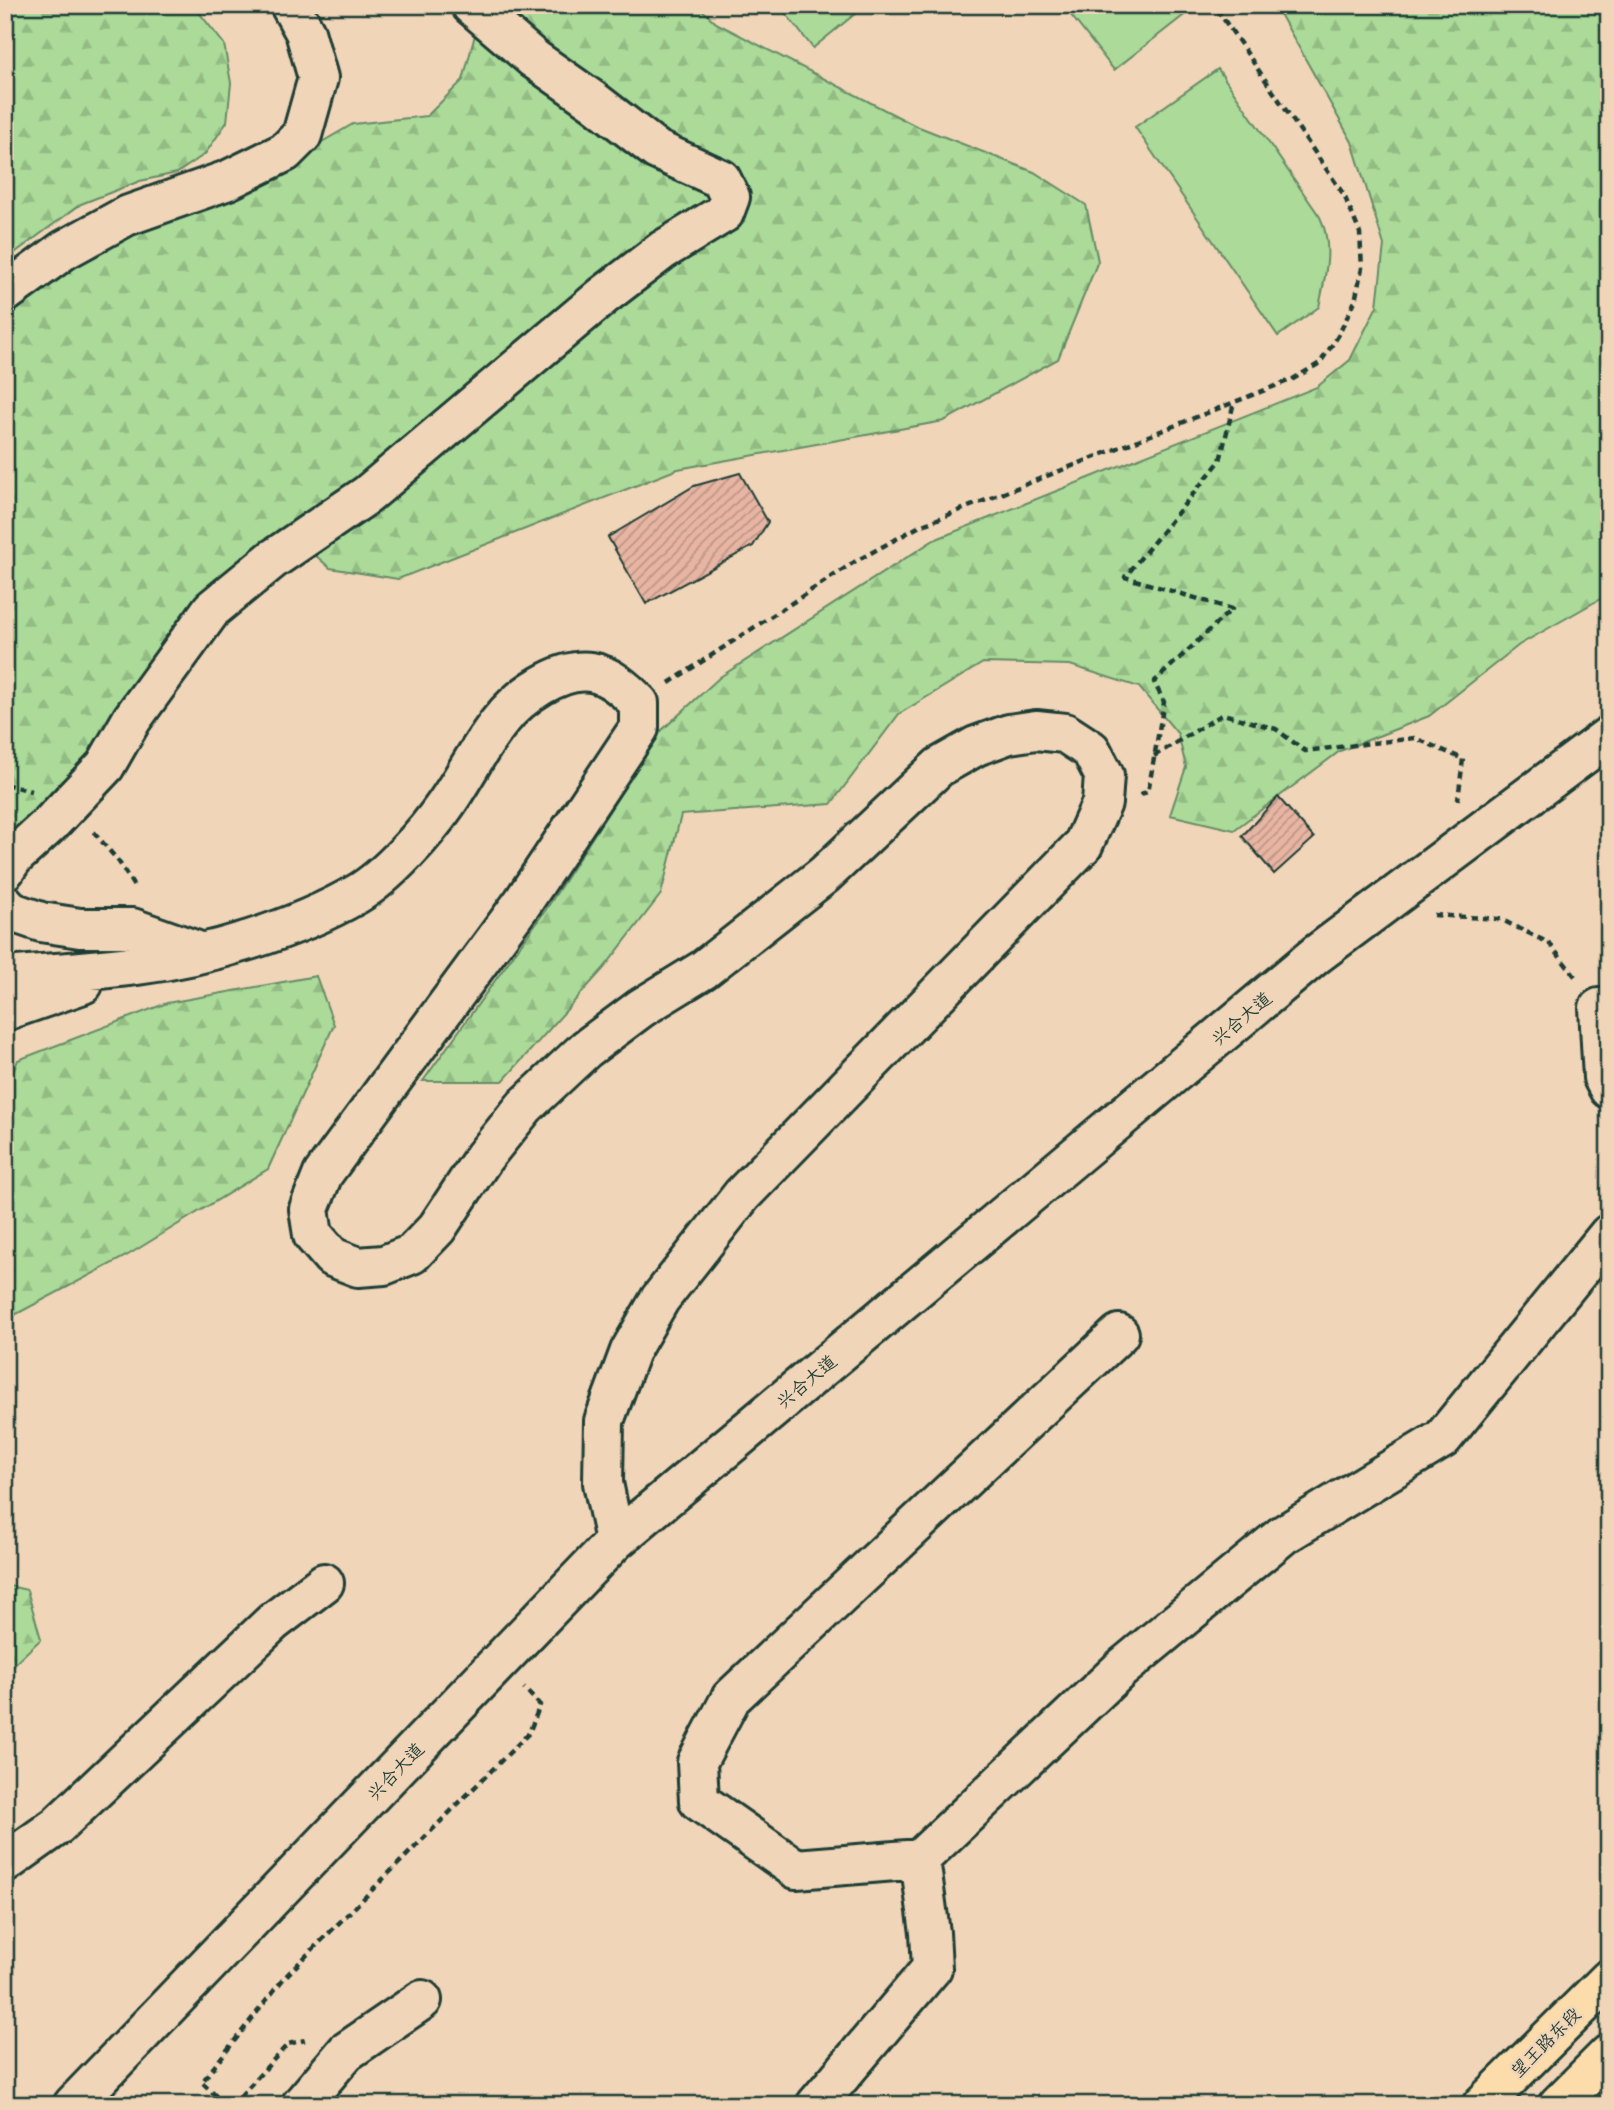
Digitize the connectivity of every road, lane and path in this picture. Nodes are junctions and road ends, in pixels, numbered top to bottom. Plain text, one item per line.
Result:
1 (290, 5) edge
2 (471, 5) edge
3 (1214, 5) edge
4 (5, 293) edge
5 (1234, 402) junction
6 (639, 703) junction
7 (1609, 736) edge
8 (1154, 756) junction
9 (5, 784) edge
10 (71, 802) junction
11 (1101, 803) junction
12 (1455, 808) dead end
13 (1432, 868) junction
14 (5, 870) edge
15 (5, 904) edge
16 (184, 947) junction
17 (138, 965) junction
18 (5, 977) edge
19 (1599, 1008) joint
20 (5, 1011) edge
21 (1609, 1090) edge
22 (1609, 1234) edge
23 (1119, 1335) dead end
24 (615, 1541) junction
25 (324, 1583) dead end
26 (500, 1661) junction
27 (920, 1859) junction
28 (5, 1863) edge
29 (1609, 1979) edge
30 (422, 2000) dead end
31 (1609, 2054) edge
32 (74, 2105) edge
33 (225, 2105) edge
34 (300, 2105) edge
35 (816, 2105) edge
36 (1482, 2105) edge
37 (1558, 2105) edge

1 - 4 street
2 - 10 street
3 - 5 path
5 - 6 path
5 - 8 path
6 - 11 street
6 - 16 street
7 - 13 street, 兴合大道
8 - 11 path
8 - 12 path
9 - 10 path
10 - 14 street
10 - 16 path
11 - 24 street
13 - 19 path
13 - 24 street, 兴合大道
15 - 16 street
16 - 17 street
17 - 18 street
17 - 20 street
19 - 21 street
22 - 27 street
23 - 27 street
24 - 26 street, 兴合大道
25 - 28 street
26 - 32 street, 兴合大道
26 - 33 path
27 - 35 street
29 - 36 main road, 望王路东段
30 - 34 street
31 - 37 main road

